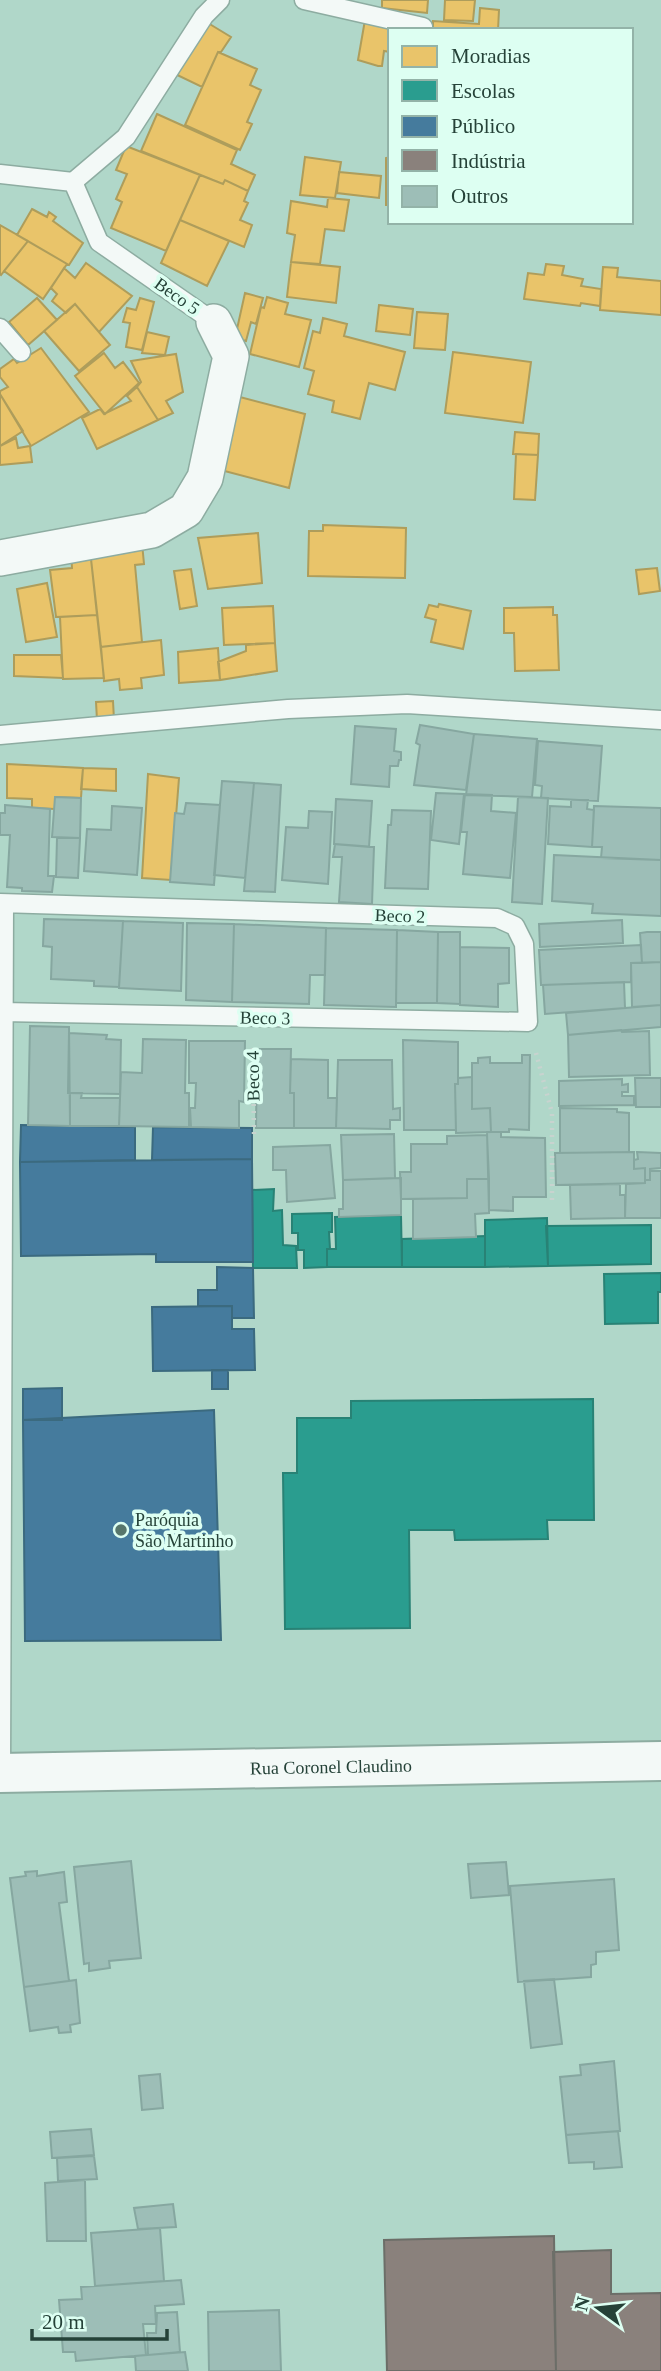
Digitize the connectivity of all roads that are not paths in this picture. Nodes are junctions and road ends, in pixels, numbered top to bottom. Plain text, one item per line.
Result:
1 (220, 0) edge
2 (304, 0) edge
3 (423, 27) dead end
4 (0, 174) edge
5 (73, 182) junction
6 (214, 321) joint
7 (0, 328) edge
8 (21, 352) dead end
9 (0, 558) edge
10 (661, 720) edge
11 (0, 735) edge
12 (2, 904) edge
13 (2, 1001) edge
14 (528, 1022) joint
15 (661, 1761) edge
16 (0, 1773) edge

1 - 5 lane
2 - 3 lane
4 - 5 lane
5 - 6 lane, Beco 5
6 - 9 street, Beco 5
7 - 8 lane
10 - 11 lane
12 - 13 lane
12 - 14 lane, Beco 2
13 - 14 lane, Beco 3
13 - 16 lane
15 - 16 street, Rua Coronel Claudino

